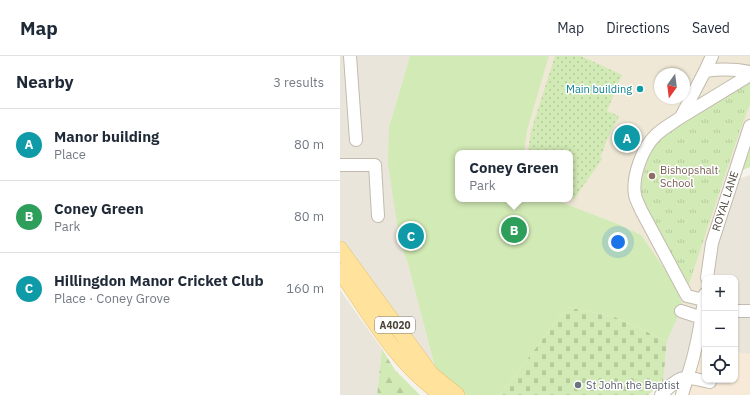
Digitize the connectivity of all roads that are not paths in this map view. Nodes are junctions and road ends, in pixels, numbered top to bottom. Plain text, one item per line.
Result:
1 (350, 56) edge
2 (712, 56) edge
3 (705, 71) junction
4 (750, 72) edge
5 (750, 75) edge
6 (681, 117) junction
7 (750, 126) edge
8 (356, 140) dead end
9 (340, 165) edge
10 (378, 216) dead end
11 (340, 248) edge
12 (340, 271) edge
13 (707, 275) edge
14 (702, 304) edge
15 (702, 306) edge
16 (738, 310) edge
17 (681, 311) dead end
18 (703, 311) edge
19 (750, 311) edge
20 (686, 378) junction
21 (702, 381) edge
22 (442, 395) edge
23 (457, 395) edge
24 (661, 395) edge
25 (682, 395) edge

1 - 8 street
2 - 3 street
3 - 4 street
3 - 6 street
5 - 6 street
6 - 14 street
7 - 13 street, ROYAL LANE
9 - 10 street
11 - 23 main road, A4020
12 - 22 main road, A4020
15 - 17 street
16 - 19 street
18 - 20 street
20 - 21 street
20 - 24 street
20 - 25 street

